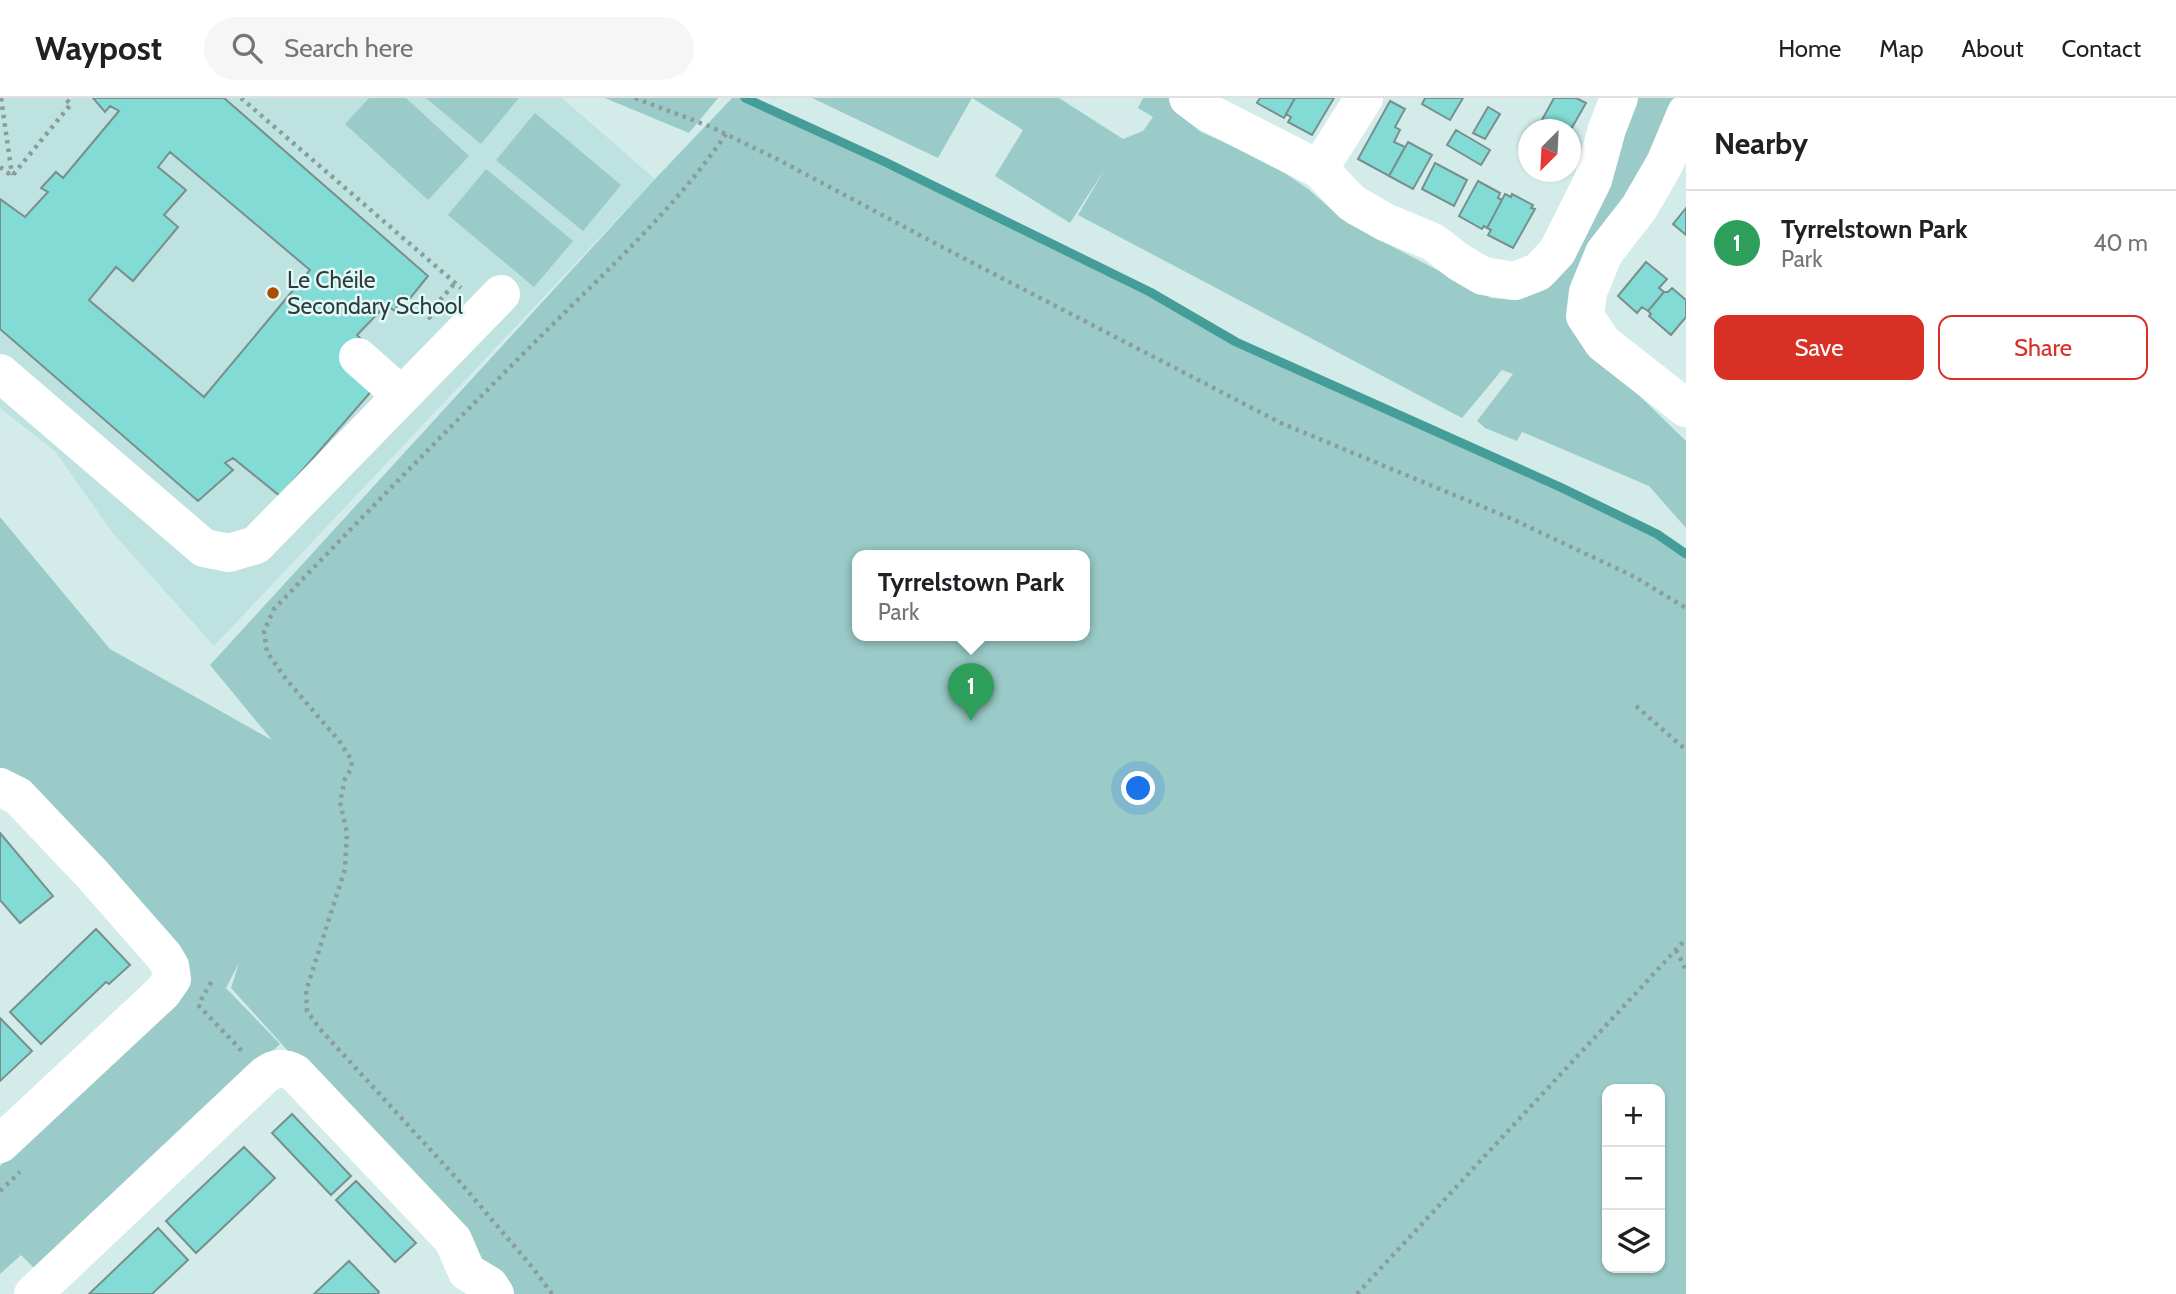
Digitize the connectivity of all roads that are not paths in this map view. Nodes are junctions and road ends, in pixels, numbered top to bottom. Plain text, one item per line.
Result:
1 (1188, 98) edge
2 (1364, 98) edge
3 (1619, 98) edge
4 (1686, 113) edge
5 (1319, 169) junction
6 (493, 301) road end
7 (358, 357) dead end
8 (0, 373) edge
9 (401, 395) junction
10 (1686, 408) edge
11 (0, 787) edge
12 (0, 1144) edge
13 (468, 1287) edge
14 (33, 1294) edge

1 - 5 street
2 - 5 street
3 - 5 street
4 - 10 street
6 - 9 street
7 - 9 street
8 - 9 street
11 - 12 street
13 - 14 street

